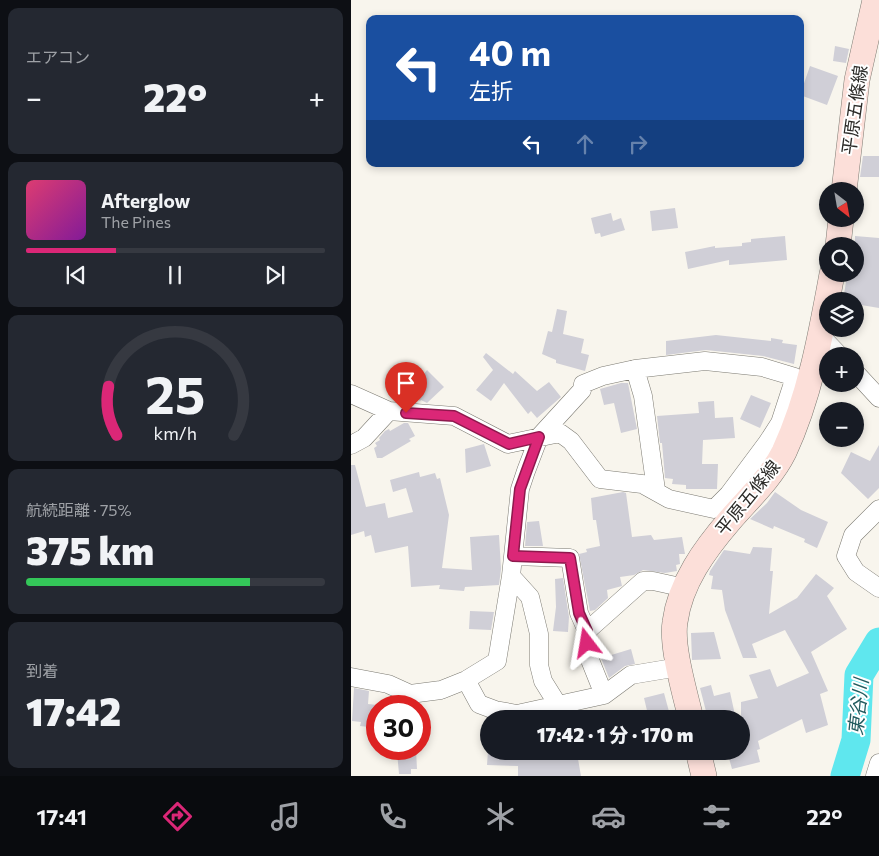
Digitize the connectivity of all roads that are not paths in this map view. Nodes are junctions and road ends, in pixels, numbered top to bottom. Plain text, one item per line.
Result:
1 (875, 0) edge
2 (845, 182) edge
3 (821, 337) edge
4 (822, 337) edge
5 (831, 347) edge
6 (635, 369) junction
7 (864, 382) edge
8 (351, 394) edge
9 (879, 398) edge
10 (389, 411) junction
11 (539, 437) junction
12 (351, 445) edge
13 (775, 448) junction
14 (656, 490) junction
15 (879, 509) edge
16 (513, 556) junction
17 (511, 576) junction
18 (685, 588) junction
19 (879, 588) edge
20 (587, 631) junction
21 (679, 668) junction
22 (351, 677) edge
23 (466, 680) junction
24 (604, 695) junction
25 (558, 705) junction
26 (689, 710) edge
27 (700, 760) edge
28 (879, 763) edge
29 (704, 776) edge
30 (875, 776) edge

1 - 2 main road, 平原五條線
3 - 13 main road, 平原五條線
4 - 5 street
6 - 11 street
6 - 13 street
6 - 14 street
7 - 9 street
8 - 10 street
10 - 11 street
10 - 12 street
11 - 14 street
11 - 16 street
13 - 14 street
13 - 18 main road, 平原五條線
15 - 19 street
16 - 17 street
16 - 20 street
17 - 23 street
17 - 25 street
18 - 20 street
18 - 21 main road, 平原五條線
20 - 24 street
21 - 24 street
21 - 26 main road, 平原五條線
22 - 23 street
23 - 25 street
24 - 25 street
27 - 29 main road
28 - 30 street

